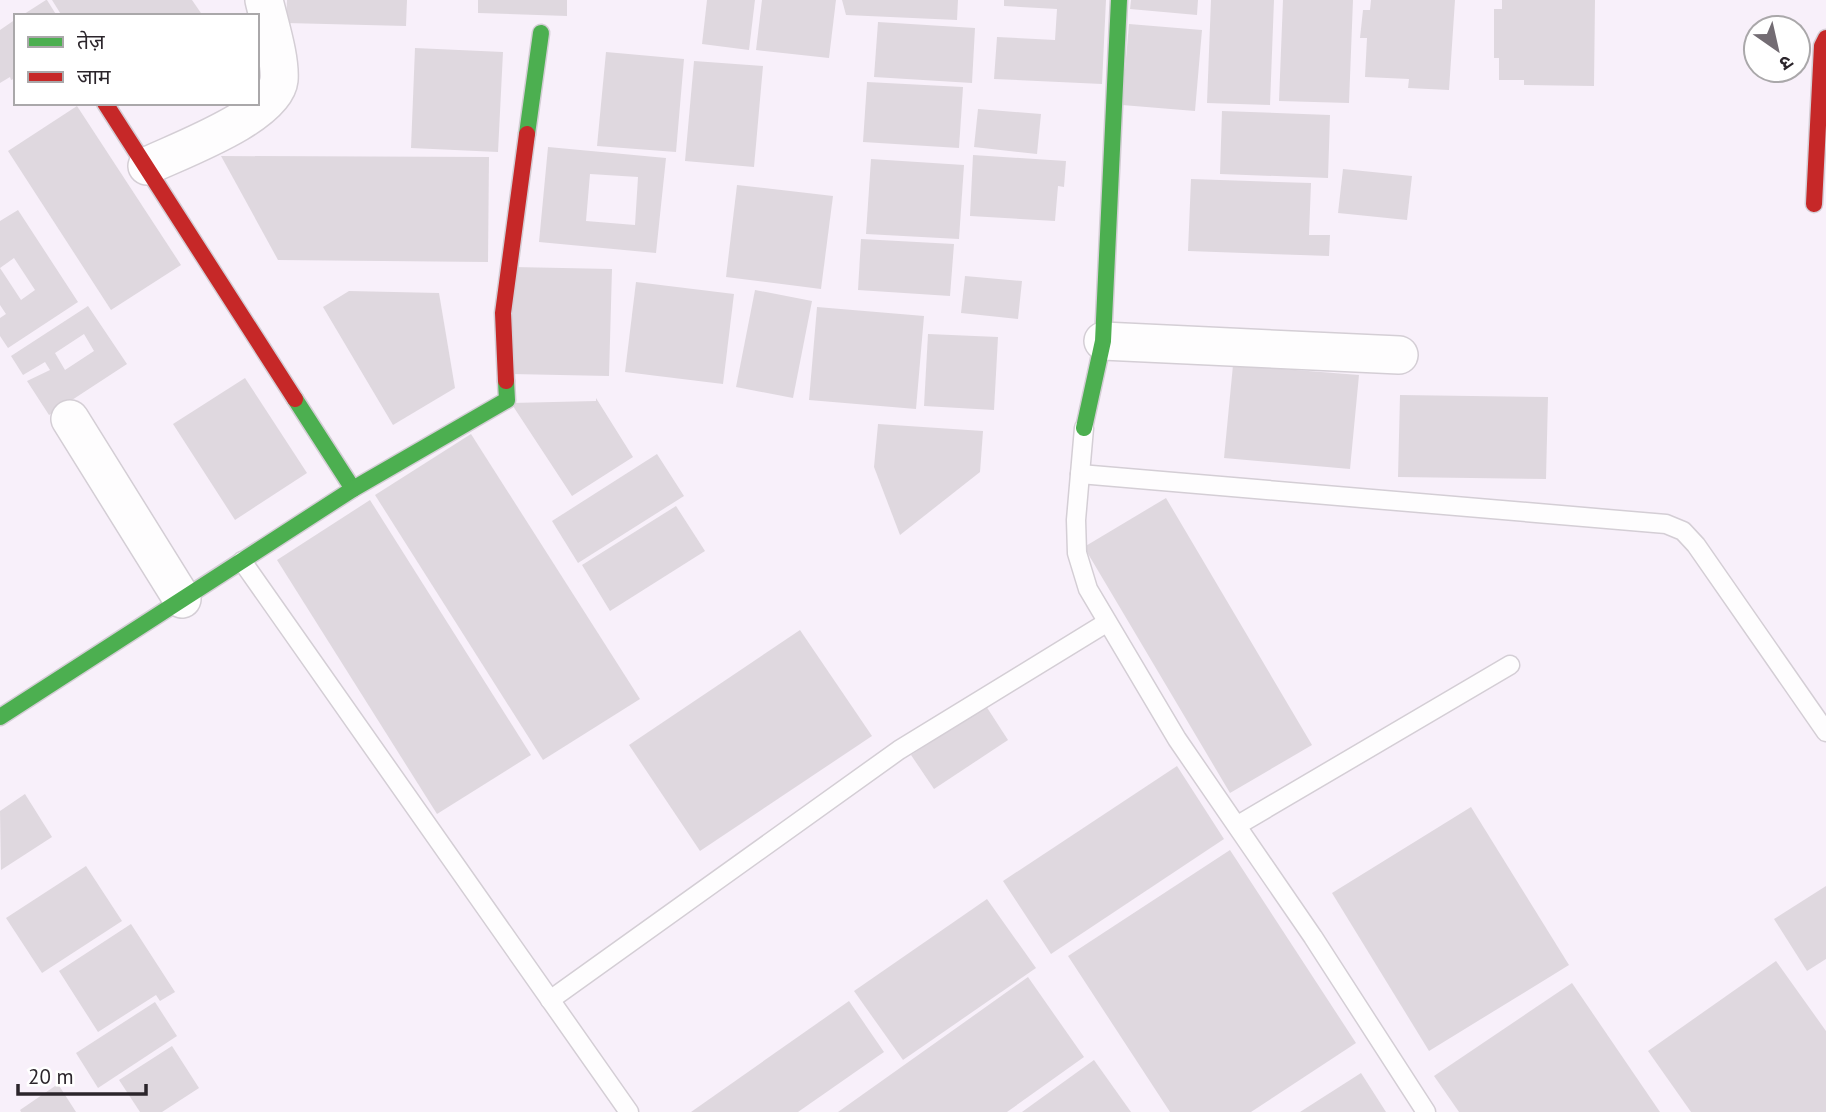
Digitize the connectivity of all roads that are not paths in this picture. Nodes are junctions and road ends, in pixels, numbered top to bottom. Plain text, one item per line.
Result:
1 (264, 0) edge
2 (1119, 0) edge
3 (541, 33) dead end
4 (1826, 38) edge
5 (106, 105) edge
6 (147, 166) junction
7 (1814, 204) dead end
8 (1103, 341) junction
9 (1399, 355) dead end
10 (70, 419) dead end
11 (1084, 428) joint
12 (1080, 474) junction
13 (353, 489) junction
14 (242, 561) junction
15 (182, 599) junction
16 (1106, 623) junction
17 (1510, 665) dead end
18 (0, 717) edge
19 (1826, 732) edge
20 (1238, 825) junction
21 (550, 1000) junction
22 (629, 1112) edge
23 (1426, 1112) edge

1 - 6 street
2 - 8 street
3 - 13 street
4 - 7 street
5 - 6 street
6 - 13 street
8 - 9 street
8 - 11 street
10 - 15 street
11 - 12 lane
12 - 16 lane
12 - 19 lane
13 - 14 street
14 - 15 street
14 - 21 lane
15 - 18 street
16 - 20 lane
16 - 21 lane
17 - 20 lane
20 - 23 lane
21 - 22 lane

